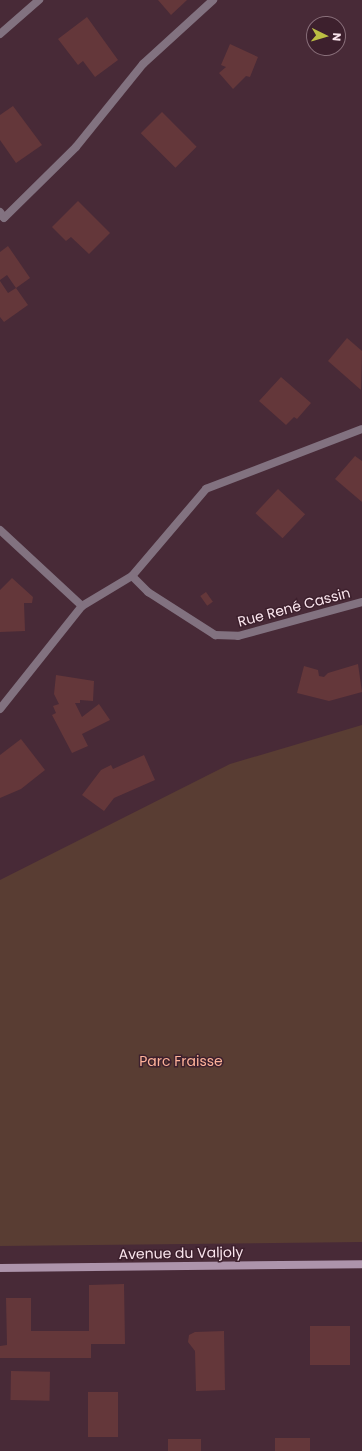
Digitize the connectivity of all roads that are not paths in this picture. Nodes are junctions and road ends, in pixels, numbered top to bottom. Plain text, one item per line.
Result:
1 (39, 0) edge
2 (213, 0) edge
3 (0, 34) edge
4 (0, 212) edge
5 (362, 429) edge
6 (0, 530) edge
7 (132, 576) junction
8 (362, 602) edge
9 (82, 606) junction
10 (0, 709) edge
11 (362, 1264) edge
12 (0, 1268) edge

1 - 3 street
2 - 4 street
5 - 7 street
6 - 9 street
7 - 8 street, Rue René Cassin
7 - 9 street
9 - 10 street
11 - 12 main road, Avenue du Valjoly

